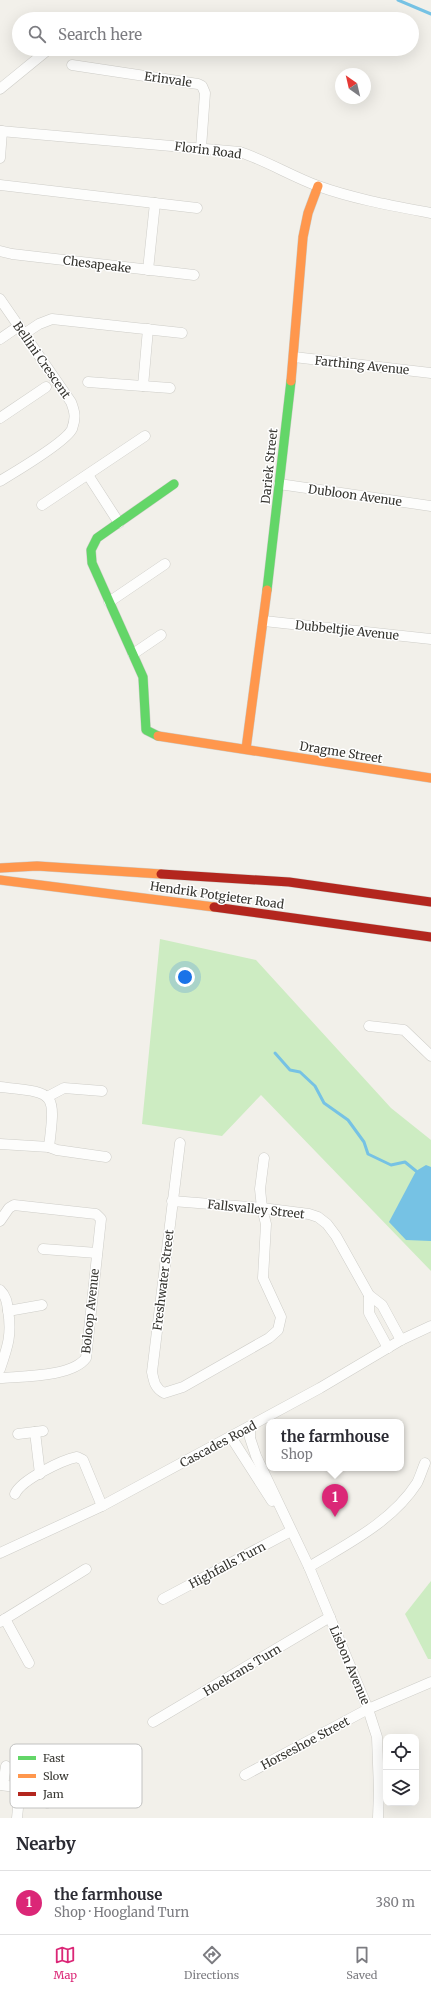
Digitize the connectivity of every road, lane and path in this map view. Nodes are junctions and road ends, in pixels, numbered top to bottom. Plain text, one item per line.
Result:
1 (40, 56) edge
2 (72, 65) dead end
3 (0, 89) edge
4 (1, 131) edge
5 (201, 148) junction
6 (0, 158) edge
7 (0, 185) edge
8 (318, 186) junction
9 (156, 203) junction
10 (197, 208) dead end
11 (431, 213) edge
12 (0, 251) edge
13 (148, 270) junction
14 (194, 275) dead end
15 (0, 299) edge
16 (148, 329) junction
17 (22, 330) junction
18 (182, 333) dead end
19 (0, 338) edge
20 (294, 358) junction
21 (431, 373) edge
22 (88, 382) dead end
23 (143, 386) junction
24 (46, 387) dead end
25 (170, 388) dead end
26 (0, 418) edge
27 (145, 436) dead end
28 (88, 475) junction
29 (0, 482) edge
30 (174, 484) dead end
31 (279, 484) junction
32 (42, 505) dead end
33 (431, 506) edge
34 (120, 523) junction
35 (164, 564) dead end
36 (109, 602) junction
37 (264, 621) junction
38 (161, 635) dead end
39 (431, 639) edge
40 (133, 654) junction
41 (246, 749) junction
42 (431, 778) edge
43 (0, 868) edge
44 (0, 880) edge
45 (431, 902) edge
46 (431, 937) edge
47 (369, 1026) dead end
48 (431, 1056) edge
49 (0, 1088) edge
50 (102, 1090) dead end
51 (47, 1097) junction
52 (180, 1143) dead end
53 (0, 1144) edge
54 (49, 1147) junction
55 (106, 1157) dead end
56 (264, 1158) dead end
57 (172, 1201) junction
58 (262, 1208) junction
59 (0, 1221) edge
60 (43, 1249) dead end
61 (97, 1253) junction
62 (0, 1290) edge
63 (369, 1295) junction
64 (42, 1305) dead end
65 (8, 1311) junction
66 (431, 1326) edge
67 (401, 1340) junction
68 (388, 1348) junction
69 (0, 1369) edge
70 (0, 1378) edge
71 (250, 1427) junction
72 (18, 1434) dead end
73 (231, 1437) junction
74 (425, 1463) dead end
75 (40, 1474) junction
76 (15, 1494) dead end
77 (102, 1506) junction
78 (286, 1521) junction
79 (291, 1531) junction
80 (0, 1553) edge
81 (309, 1567) junction
82 (86, 1569) dead end
83 (163, 1598) dead end
84 (330, 1617) junction
85 (2, 1621) edge
86 (29, 1663) dead end
87 (431, 1682) edge
88 (368, 1709) junction
89 (153, 1722) dead end
90 (6, 1766) dead end
91 (245, 1775) dead end
92 (2, 1785) edge
93 (18, 1808) edge
94 (17, 1818) edge
95 (378, 1818) edge

1 - 3 street
2 - 5 street, Erinvale
4 - 5 street, Florin Road
4 - 6 street
5 - 8 street, Florin Road
7 - 9 street
8 - 11 street, Florin Road
8 - 20 street, Dariek Street
9 - 10 street
9 - 13 street
12 - 13 street, Chesapeake
13 - 14 street, Chesapeake
15 - 17 street, Bellini Crescent
16 - 17 street
16 - 18 street
16 - 23 street
17 - 19 street
17 - 29 street, Bellini Crescent
20 - 21 street, Farthing Avenue
20 - 31 street, Dariek Street
22 - 23 street
23 - 25 street
24 - 26 street
27 - 28 street
28 - 32 street
28 - 34 street
30 - 34 street
31 - 33 street, Dubloon Avenue
31 - 37 street, Dariek Street
34 - 36 street
35 - 36 street
36 - 40 street
37 - 39 street, Dubbeltjie Avenue
37 - 41 street, Dariek Street
38 - 40 street
40 - 41 street, Dragme Street
41 - 42 street, Dragme Street
43 - 45 street, Hendrik Potgieter Road
44 - 46 street, Hendrik Potgieter Road
47 - 48 street
49 - 51 street
50 - 51 street
51 - 54 street
52 - 57 street, Freshwater Street
53 - 54 street
54 - 55 street
56 - 58 street
57 - 58 street, Fallsvalley Street
57 - 58 street, Freshwater Street
58 - 63 street, Fallsvalley Street
59 - 61 street, Boloop Avenue
60 - 61 street
61 - 70 street, Boloop Avenue
62 - 65 street
63 - 67 street, Fallsvalley Street
63 - 68 street, Fallsvalley Street
64 - 65 street
65 - 69 street
66 - 67 street, Cascades Road
67 - 68 street, Cascades Road
68 - 71 street, Cascades Road
71 - 73 street, Cascades Road
71 - 78 street, Lisbon Avenue
72 - 75 street
73 - 77 street, Cascades Road
73 - 78 street, Lisbon Avenue
74 - 81 street
75 - 76 street
75 - 77 street
77 - 80 street, Cascades Road
78 - 79 street, Lisbon Avenue
79 - 81 street, Lisbon Avenue
79 - 83 street, Highfalls Turn
81 - 84 street, Lisbon Avenue
82 - 85 street
84 - 88 street, Lisbon Avenue
84 - 89 street, Hoekrans Turn
85 - 86 street
87 - 88 street, Horseshoe Street
88 - 91 street, Horseshoe Street
88 - 95 street, Lisbon Avenue
90 - 92 street
93 - 94 street

